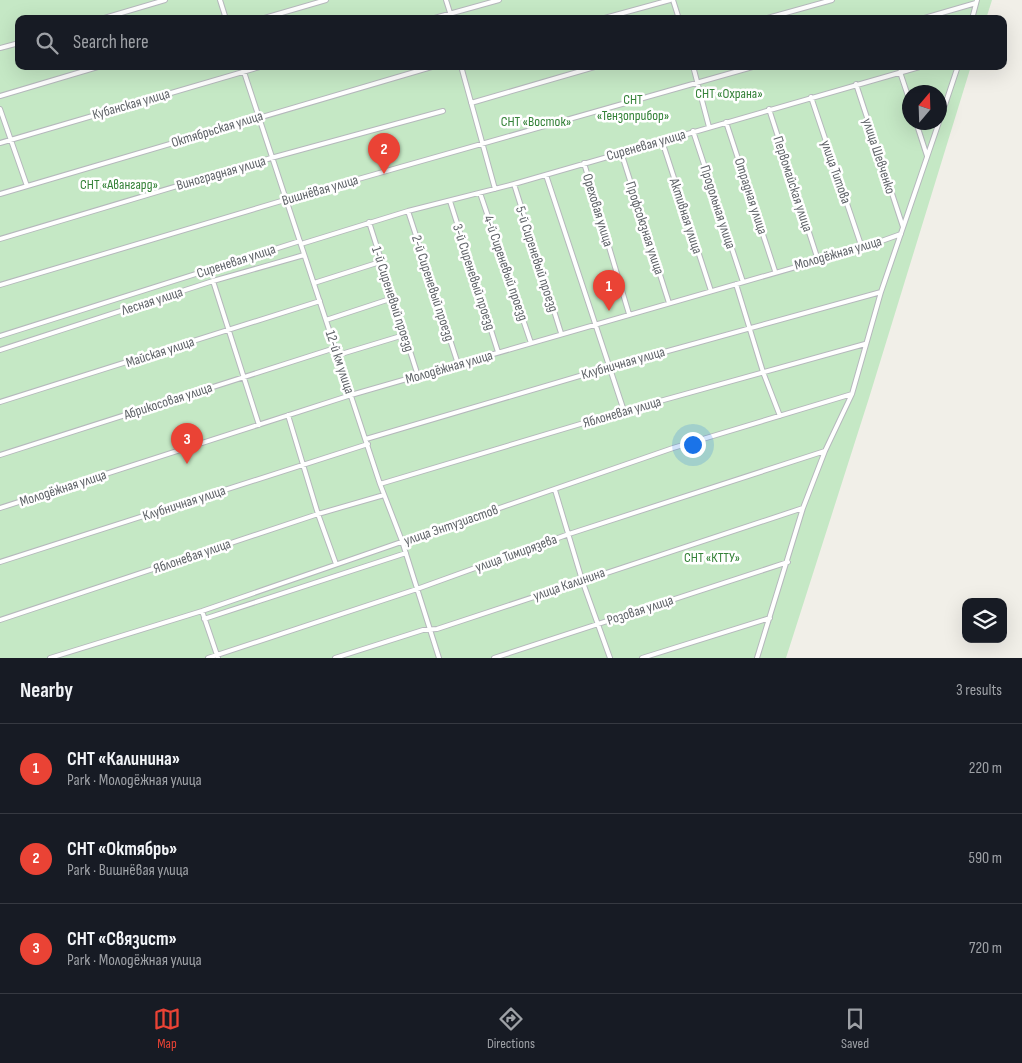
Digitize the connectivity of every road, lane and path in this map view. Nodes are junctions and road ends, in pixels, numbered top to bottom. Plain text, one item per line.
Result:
1 (165, 0) edge
2 (220, 0) edge
3 (326, 0) edge
4 (446, 0) edge
5 (499, 0) edge
6 (671, 0) edge
7 (832, 0) edge
8 (977, 1) edge
9 (450, 13) junction
10 (114, 15) edge
11 (225, 15) edge
12 (275, 15) edge
13 (444, 15) edge
14 (616, 15) edge
15 (677, 15) edge
16 (778, 15) edge
17 (933, 15) edge
18 (973, 15) edge
19 (15, 44) edge
20 (0, 48) edge
21 (88, 70) edge
22 (250, 70) edge
23 (421, 70) edge
24 (462, 70) edge
25 (584, 70) edge
26 (694, 70) edge
27 (742, 70) edge
28 (908, 70) edge
29 (957, 70) edge
30 (244, 72) junction
31 (900, 72) junction
32 (698, 83) junction
33 (856, 84) junction
34 (904, 85) edge
35 (0, 96) edge
36 (811, 97) junction
37 (947, 98) edge
38 (472, 103) junction
39 (0, 109) edge
40 (769, 109) junction
41 (443, 111) dead end
42 (258, 116) junction
43 (726, 122) junction
44 (710, 127) junction
45 (919, 130) edge
46 (936, 130) edge
47 (693, 131) junction
48 (10, 140) junction
49 (662, 140) junction
50 (0, 143) edge
51 (483, 145) junction
52 (622, 152) junction
53 (927, 157) junction
54 (271, 158) junction
55 (584, 163) junction
56 (546, 175) junction
57 (514, 184) junction
58 (27, 186) junction
59 (495, 189) junction
60 (480, 193) junction
61 (0, 194) edge
62 (288, 199) junction
63 (450, 201) junction
64 (408, 211) junction
65 (369, 222) junction
66 (903, 228) junction
67 (901, 234) junction
68 (0, 239) edge
69 (300, 242) junction
70 (862, 248) junction
71 (304, 255) junction
72 (818, 260) junction
73 (380, 262) junction
74 (776, 271) junction
75 (213, 282) junction
76 (743, 282) junction
77 (314, 283) junction
78 (736, 284) junction
79 (0, 285) edge
80 (711, 292) junction
81 (881, 292) junction
82 (393, 298) junction
83 (320, 302) junction
84 (670, 303) junction
85 (629, 314) junction
86 (326, 320) junction
87 (596, 323) junction
88 (750, 328) junction
89 (229, 330) junction
90 (561, 333) junction
91 (404, 335) junction
92 (0, 336) edge
93 (531, 342) junction
94 (865, 344) junction
95 (335, 348) junction
96 (0, 350) edge
97 (498, 352) junction
98 (338, 355) junction
99 (458, 364) junction
100 (610, 367) junction
101 (763, 372) junction
102 (418, 376) junction
103 (242, 377) junction
104 (852, 394) junction
105 (351, 395) junction
106 (0, 402) edge
107 (624, 411) junction
108 (288, 415) junction
109 (780, 416) junction
110 (259, 425) junction
111 (366, 439) junction
112 (368, 444) junction
113 (825, 451) junction
114 (0, 455) edge
115 (304, 464) junction
116 (380, 484) junction
117 (555, 490) junction
118 (384, 495) junction
119 (0, 508) edge
120 (803, 508) junction
121 (318, 514) junction
122 (569, 534) junction
123 (402, 541) junction
124 (406, 553) junction
125 (0, 562) edge
126 (788, 562) junction
127 (336, 564) junction
128 (582, 580) junction
129 (417, 589) junction
130 (202, 611) junction
131 (770, 618) junction
132 (204, 619) junction
133 (0, 620) edge
134 (598, 623) junction
135 (430, 630) junction
136 (217, 657) edge
137 (50, 658) edge
138 (208, 658) edge
139 (334, 658) edge
140 (439, 658) edge
141 (494, 658) edge
142 (610, 658) edge
143 (642, 658) edge
144 (757, 658) edge

1 - 10 street
2 - 11 street
3 - 12 street
4 - 9 street
5 - 9 street
6 - 14 street
6 - 15 street
7 - 16 street
8 - 17 street
8 - 18 street
9 - 13 street
19 - 20 street
21 - 35 street
22 - 30 street, Кубанская улица
23 - 42 street, Октябрьская улица
24 - 38 street
25 - 38 street
26 - 32 street
27 - 32 street, Вишнёвая улица
28 - 31 street, Сиреневая улица
29 - 37 street
30 - 42 street, 12-й км улица
30 - 48 street, Кубанская улица
31 - 33 street, Сиреневая улица
31 - 34 street
32 - 44 street
32 - 51 street, Вишнёвая улица
33 - 36 street, Сиреневая улица
33 - 66 street, улица Шевченко
36 - 40 street, Сиреневая улица
36 - 70 street, улица Титова
38 - 51 street
39 - 48 street
40 - 43 street, Сиреневая улица
40 - 72 street, Первомайская улица
41 - 54 street, Виноградная улица
42 - 54 street, 12-й км улица
42 - 58 street, Октябрьская улица
43 - 44 street, Сиреневая улица
43 - 74 street, Отрадная улица
44 - 47 street, Сиреневая улица
45 - 53 street
46 - 53 street
47 - 49 street, Сиреневая улица
47 - 76 street, Продольная улица
48 - 50 street, Кубанская улица
48 - 58 street
49 - 52 street, Сиреневая улица
49 - 80 street, Активная улица
51 - 59 street
51 - 62 street, Вишнёвая улица
52 - 55 street, Сиреневая улица
52 - 84 street, Профсоюзная улица
53 - 66 street
54 - 62 street, 12-й км улица
54 - 68 street, Виноградная улица
55 - 56 street, Сиреневая улица
55 - 85 street, Ореховая улица
56 - 57 street, Сиреневая улица
56 - 87 street
57 - 59 street, Сиреневая улица
57 - 90 street, 5-й Сиреневый проезд
58 - 61 street, Октябрьская улица
59 - 60 street, Сиреневая улица
60 - 63 street, Сиреневая улица
60 - 93 street, 4-й Сиреневый проезд
62 - 69 street, 12-й км улица
62 - 79 street, Вишнёвая улица
63 - 64 street, Сиреневая улица
63 - 97 street, 3-й Сиреневый проезд
64 - 65 street, Сиреневая улица
64 - 99 street, 2-й Сиреневый проезд
65 - 69 street, Сиреневая улица
65 - 73 street, 1-й Сиреневый проезд
66 - 67 street
67 - 70 street, Молодёжная улица
67 - 81 street
69 - 71 street, 12-й км улица
69 - 92 street, Сиреневая улица
70 - 72 street, Молодёжная улица
71 - 75 street, Лесная улица
71 - 77 street, 12-й км улица
72 - 74 street, Молодёжная улица
73 - 77 street
73 - 82 street, 1-й Сиреневый проезд
74 - 76 street, Молодёжная улица
75 - 89 street
75 - 96 street, Лесная улица
76 - 78 street, Молодёжная улица
77 - 83 street, 12-й км улица
78 - 80 street, Молодёжная улица
78 - 88 street
80 - 84 street, Молодёжная улица
81 - 88 street, Клубничная улица
81 - 94 street
82 - 86 street
82 - 91 street, 1-й Сиреневый проезд
83 - 86 street, 12-й км улица
83 - 89 street, Майская улица
84 - 85 street, Молодёжная улица
85 - 87 street, Молодёжная улица
86 - 95 street, 12-й км улица
87 - 90 street, Молодёжная улица
87 - 100 street
88 - 100 street, Клубничная улица
88 - 101 street
89 - 103 street
89 - 106 street, Майская улица
90 - 93 street, Молодёжная улица
91 - 98 street
91 - 102 street, 1-й Сиреневый проезд
93 - 97 street, Молодёжная улица
94 - 101 street, Яблоневая улица
94 - 104 street
95 - 98 street, 12-й км улица
95 - 103 street, Абрикосовая улица
97 - 99 street, Молодёжная улица
98 - 105 street, 12-й км улица
99 - 102 street, Молодёжная улица
100 - 107 street
100 - 111 street, Клубничная улица
101 - 107 street, Яблоневая улица
101 - 109 street
102 - 105 street, Молодёжная улица
103 - 110 street
103 - 114 street, Абрикосовая улица
104 - 109 street, улица Энтузиастов
104 - 113 street
105 - 108 street, Молодёжная улица
105 - 111 street, 12-й км улица
107 - 116 street, Яблоневая улица
108 - 110 street, Молодёжная улица
108 - 115 street
109 - 117 street, улица Энтузиастов
110 - 119 street, Молодёжная улица
111 - 112 street, 12-й км улица
112 - 115 street, Клубничная улица
112 - 116 street, 12-й км улица
113 - 120 street
113 - 122 street, улица Тимирязева
115 - 121 street
115 - 125 street, Клубничная улица
116 - 118 street, 12-й км улица
117 - 122 street
117 - 123 street, улица Энтузиастов
118 - 121 street, Яблоневая улица
118 - 123 street, 12-й км улица
120 - 126 street
120 - 128 street, улица Калинина
121 - 127 street
121 - 133 street, Яблоневая улица
122 - 128 street
122 - 129 street, улица Тимирязева
123 - 124 street, 12-й км улица
123 - 127 street, улица Энтузиастов
124 - 129 street, 12-й км улица
124 - 132 street
126 - 131 street
126 - 134 street, Розовая улица
127 - 130 street, улица Энтузиастов
128 - 134 street
128 - 135 street, улица Калинина
129 - 135 street, 12-й км улица
129 - 136 street, улица Тимирязева
130 - 132 street
130 - 137 street, улица Энтузиастов
131 - 143 street
131 - 144 street
132 - 136 street
134 - 141 street, Розовая улица
134 - 142 street
135 - 139 street, улица Калинина
135 - 140 street, 12-й км улица
136 - 138 street, улица Тимирязева

